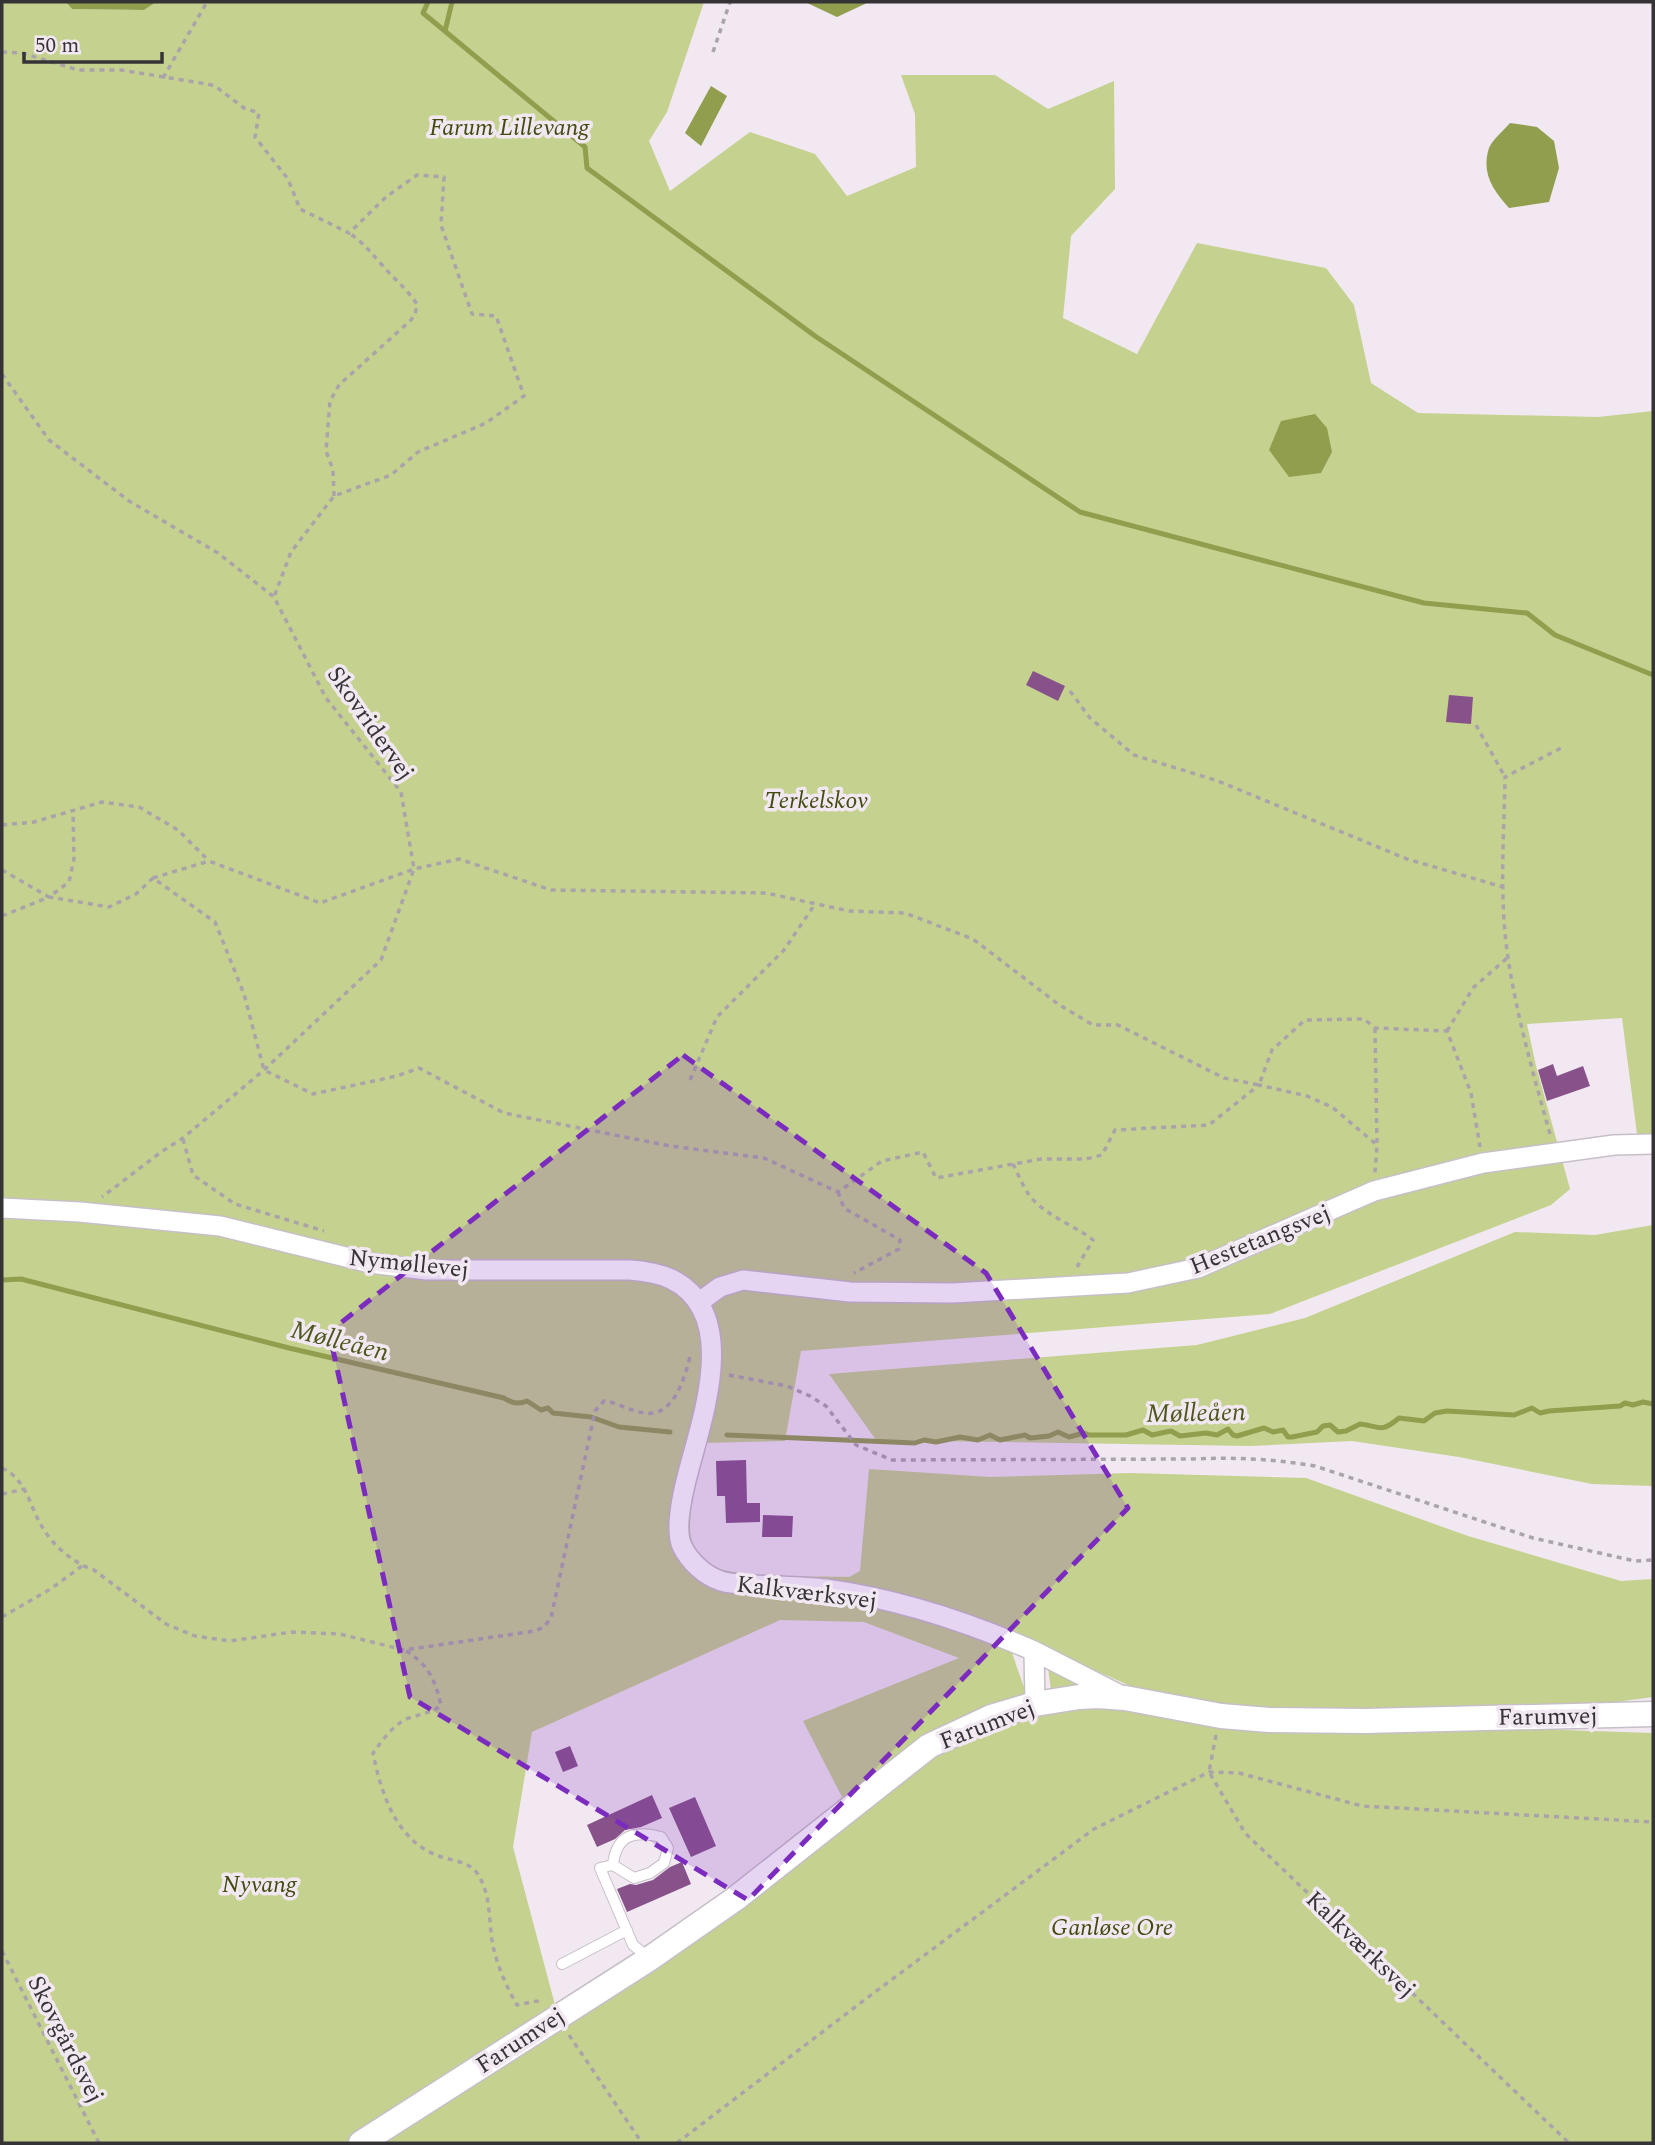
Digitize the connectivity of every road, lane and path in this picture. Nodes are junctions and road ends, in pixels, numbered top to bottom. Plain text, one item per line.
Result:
1 (207, 2) edge
2 (730, 2) edge
3 (2, 52) edge
4 (713, 52) dead end
5 (163, 78) junction
6 (349, 233) junction
7 (2, 374) edge
8 (334, 496) junction
9 (274, 597) junction
10 (1070, 691) dead end
11 (1476, 725) dead end
12 (1563, 747) dead end
13 (1505, 777) junction
14 (73, 811) junction
15 (2, 825) edge
16 (209, 861) junction
17 (414, 869) junction
18 (2, 870) edge
19 (153, 878) junction
20 (1503, 887) junction
21 (49, 897) junction
22 (815, 904) junction
23 (2, 916) edge
24 (1508, 958) junction
25 (1376, 1028) junction
26 (1447, 1031) junction
27 (264, 1070) junction
28 (690, 1080) dead end
29 (1259, 1085) junction
30 (183, 1138) junction
31 (1653, 1144) edge
32 (1377, 1145) junction
33 (1555, 1153) junction
34 (1483, 1163) junction
35 (1013, 1164) junction
36 (1374, 1191) junction
37 (838, 1192) junction
38 (2, 1208) edge
39 (80, 1212) junction
40 (329, 1232) dead end
41 (1060, 1286) junction
42 (824, 1289) junction
43 (698, 1303) junction
44 (691, 1350) dead end
45 (711, 1370) junction
46 (2, 1468) edge
47 (25, 1489) junction
48 (2, 1494) edge
49 (1653, 1560) edge
50 (82, 1566) junction
51 (2, 1617) edge
52 (404, 1650) junction
53 (1034, 1651) junction
54 (1125, 1698) junction
55 (1035, 1704) junction
56 (1653, 1714) edge
57 (1221, 1716) junction
58 (1209, 1772) junction
59 (1653, 1822) edge
60 (612, 1865) junction
61 (627, 1930) junction
62 (2, 1951) edge
63 (649, 1959) junction
64 (562, 1964) dead end
65 (556, 2017) junction
66 (99, 2143) edge
67 (361, 2143) edge
68 (642, 2143) edge
69 (677, 2143) edge
70 (1569, 2143) edge

1 - 5 path
2 - 4 path
3 - 5 path
5 - 6 path
6 - 8 path
6 - 8 path
7 - 9 path, Skovridervej
8 - 9 path
9 - 17 path, Skovridervej
10 - 20 path
11 - 13 path
12 - 13 path
13 - 20 path
14 - 15 path
14 - 16 path
14 - 21 path
16 - 17 path
16 - 19 path
17 - 22 path
17 - 27 path, Skovridervej
18 - 21 path
19 - 21 path
19 - 27 path
20 - 24 path
21 - 23 path
22 - 28 path
22 - 29 path
24 - 26 path
24 - 33 path
25 - 26 path
25 - 29 path
25 - 32 path
26 - 34 path
27 - 30 path, Skovridervej
27 - 37 path
29 - 32 path
29 - 35 path
30 - 39 path, Skovridervej
30 - 40 path
31 - 33 street, Hestetangsvej
32 - 36 path
33 - 34 street, Hestetangsvej
34 - 36 street, Hestetangsvej
35 - 37 path
35 - 41 path
36 - 41 street, Hestetangsvej
37 - 42 path
38 - 39 street, Nymøllevej
39 - 43 street, Nymøllevej
41 - 42 street, Hestetangsvej
42 - 43 street, Hestetangsvej
43 - 45 street, Nymøllevej
44 - 52 path
45 - 49 path
45 - 53 street, Kalkværksvej
46 - 47 path
47 - 48 path
47 - 50 path
50 - 51 path
50 - 52 path
52 - 65 path
53 - 54 street, Kalkværksvej
53 - 55 street
54 - 55 street, Farumvej
54 - 57 street, Farumvej
55 - 63 street, Farumvej
56 - 57 street, Farumvej
57 - 58 path
58 - 59 path
58 - 69 path
58 - 70 path, Kalkværksvej
60 - 60 lane
60 - 61 lane
61 - 63 lane
61 - 64 lane
62 - 66 path, Skovgårdsvej
63 - 65 street, Farumvej
65 - 67 street, Farumvej
65 - 68 path

